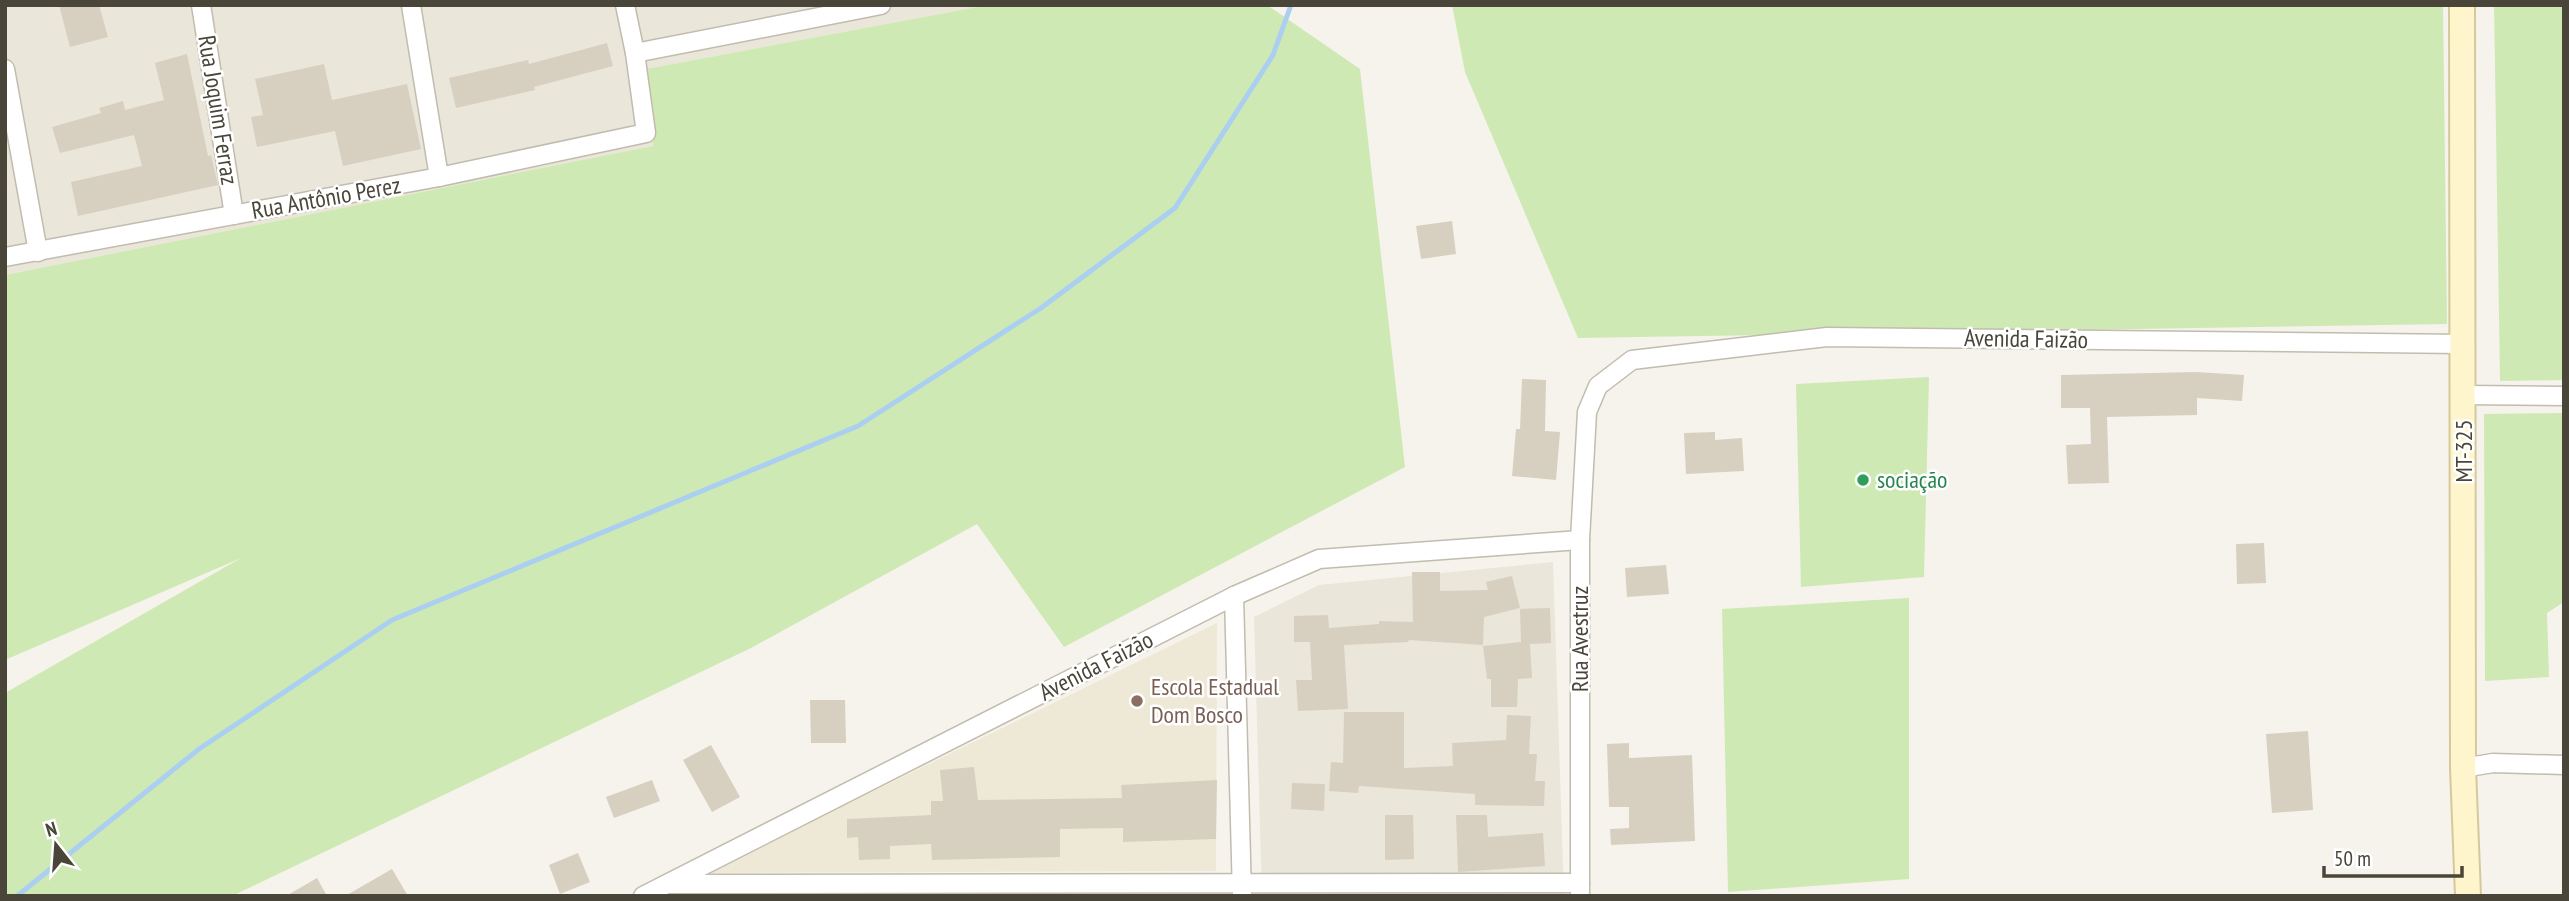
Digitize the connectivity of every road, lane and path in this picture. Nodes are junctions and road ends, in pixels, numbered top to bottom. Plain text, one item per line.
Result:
1 (201, 5) edge
2 (411, 5) edge
3 (625, 5) edge
4 (881, 5) edge
5 (2462, 5) edge
6 (635, 53) junction
7 (5, 69) edge
8 (439, 177) junction
9 (234, 215) junction
10 (38, 252) junction
11 (5, 257) edge
12 (2463, 344) junction
13 (1598, 386) joint
14 (2464, 396) junction
15 (2564, 396) edge
16 (1580, 540) junction
17 (1234, 596) junction
18 (2564, 765) edge
19 (2463, 768) junction
20 (664, 884) junction
21 (693, 890) edge
22 (1242, 890) edge
23 (1580, 890) edge
24 (643, 896) edge
25 (2468, 896) edge

1 - 9 street, Rua Joquim Ferraz
2 - 8 street
3 - 6 street
4 - 6 street
5 - 12 main road, MT-325
6 - 8 street, Rua Antônio Perez
7 - 10 street
8 - 9 street, Rua Antônio Perez
9 - 10 street, Rua Antônio Perez
10 - 11 street, Rua Antônio Perez
12 - 13 street, Avenida Faizão
12 - 14 main road, MT-325
13 - 16 street, Rua Avestruz
14 - 15 street
14 - 19 main road, MT-325
16 - 17 street, Avenida Faizão
16 - 23 street, Rua Avestruz
17 - 20 street, Avenida Faizão
17 - 22 street
18 - 19 street
19 - 25 main road, MT-325
20 - 21 street
20 - 24 street, Avenida Faizão
21 - 22 street
22 - 23 street

